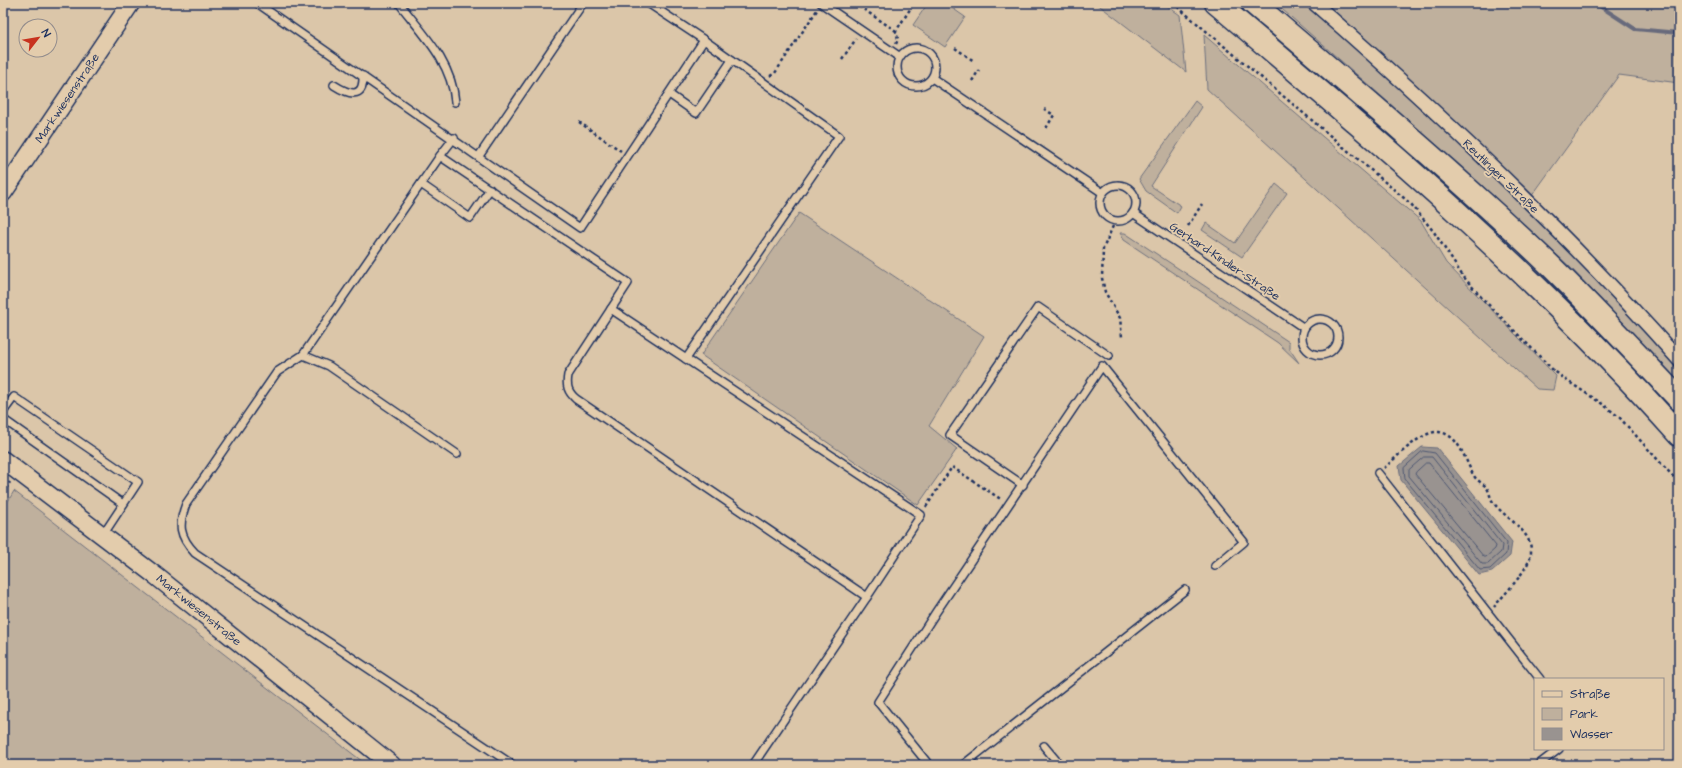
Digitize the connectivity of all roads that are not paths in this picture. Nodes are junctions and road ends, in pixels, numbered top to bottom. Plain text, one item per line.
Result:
1 (131, 3) edge
2 (257, 3) edge
3 (399, 3) edge
4 (583, 3) edge
5 (648, 3) edge
6 (821, 3) edge
7 (1216, 3) edge
8 (1253, 3) edge
9 (1314, 3) edge
10 (704, 40) junction
11 (900, 57) junction
12 (732, 60) junction
13 (362, 76) junction
14 (932, 78) junction
15 (334, 85) dead end
16 (669, 94) junction
17 (455, 102) dead end
18 (454, 138) junction
19 (440, 156) junction
20 (479, 156) junction
21 (421, 184) junction
22 (490, 189) junction
23 (3, 193) edge
24 (1103, 193) junction
25 (1133, 213) junction
26 (611, 310) junction
27 (1304, 328) junction
28 (303, 355) junction
29 (1109, 356) dead end
30 (686, 359) junction
31 (1679, 360) edge
32 (1679, 400) edge
33 (3, 412) edge
34 (3, 419) edge
35 (1679, 435) edge
36 (458, 454) dead end
37 (3, 460) edge
38 (1378, 473) road end
39 (1023, 485) junction
40 (123, 504) junction
41 (103, 535) junction
42 (1215, 566) dead end
43 (1185, 590) dead end
44 (866, 597) junction
45 (1539, 678) edge
46 (1044, 746) dead end
47 (1558, 750) edge
48 (392, 765) edge
49 (513, 765) edge
50 (752, 765) edge
51 (929, 765) edge
52 (963, 765) edge
53 (1060, 765) edge
54 (1538, 765) edge

1 - 23 street, Markwiesenstraße
2 - 13 lane
3 - 17 lane
4 - 20 lane
5 - 10 lane
6 - 11 lane
7 - 35 highway
8 - 32 highway
9 - 31 street, Reutlinger Straße
10 - 12 lane
10 - 16 lane
11 - 14 lane
11 - 14 lane
12 - 16 lane
12 - 30 lane
13 - 15 lane
13 - 18 lane
14 - 24 lane
16 - 20 lane
18 - 19 lane
18 - 20 lane
19 - 21 lane
19 - 22 lane
21 - 22 lane
21 - 28 lane
22 - 26 lane
24 - 25 lane
24 - 25 lane
25 - 27 lane, Gerhard-Kindler-Straße
26 - 30 lane
26 - 44 lane
27 - 27 lane
28 - 36 lane
28 - 49 lane
29 - 39 lane
30 - 44 lane
33 - 40 lane
34 - 40 lane
37 - 41 street, Markwiesenstraße
38 - 45 lane
39 - 42 lane
39 - 51 lane
40 - 41 lane
41 - 48 street, Markwiesenstraße
43 - 52 lane
44 - 50 lane
46 - 53 lane
47 - 54 lane

